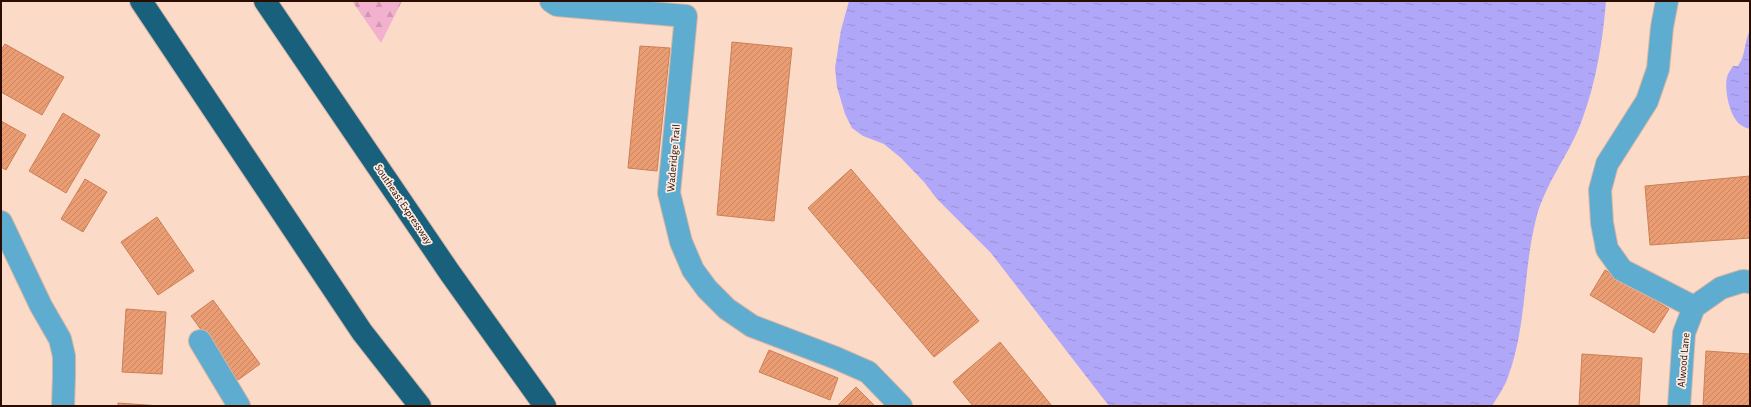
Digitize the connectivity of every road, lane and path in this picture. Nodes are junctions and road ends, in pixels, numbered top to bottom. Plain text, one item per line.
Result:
1 (141, 1) edge
2 (265, 1) edge
3 (1667, 1) edge
4 (554, 3) edge
5 (1, 222) edge
6 (1750, 282) edge
7 (1694, 307) junction
8 (200, 341) dead end
9 (63, 406) edge
10 (240, 406) edge
11 (420, 406) edge
12 (545, 406) edge
13 (901, 406) edge
14 (1679, 406) edge

1 - 11 highway
2 - 12 highway, Southeast Expressway
3 - 7 street
4 - 13 street, Waderidge Trail
5 - 9 street
6 - 7 street
7 - 14 street, Alwood Lane
8 - 10 street

